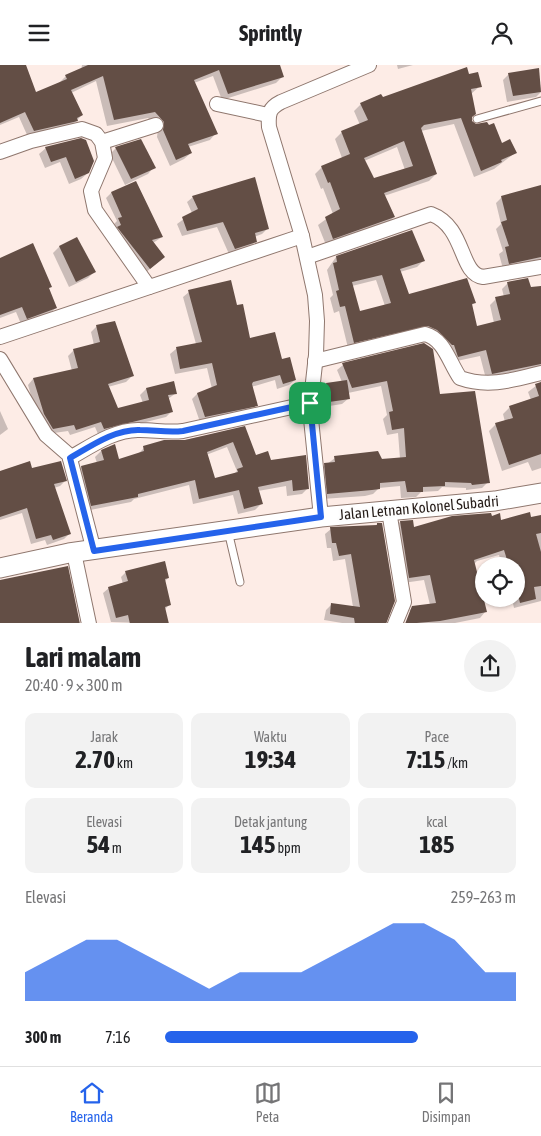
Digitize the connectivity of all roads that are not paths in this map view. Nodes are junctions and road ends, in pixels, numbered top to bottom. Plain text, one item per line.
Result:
1 (370, 65) edge
2 (343, 70) edge
3 (541, 101) edge
4 (217, 104) dead end
5 (268, 115) junction
6 (477, 119) dead end
7 (156, 125) dead end
8 (102, 143) junction
9 (0, 152) edge
10 (302, 236) junction
11 (307, 257) junction
12 (541, 267) edge
13 (149, 287) junction
14 (0, 337) edge
15 (0, 359) edge
16 (316, 361) junction
17 (541, 373) edge
18 (310, 403) junction
19 (70, 458) junction
20 (541, 493) edge
21 (389, 511) junction
22 (321, 517) junction
23 (228, 531) junction
24 (94, 551) junction
25 (74, 553) junction
26 (0, 568) edge
27 (240, 582) dead end
28 (89, 623) edge
29 (395, 623) edge

1 - 2 street
2 - 5 street
3 - 6 lane
4 - 5 street
5 - 10 street
7 - 8 street
8 - 9 street
8 - 13 street
10 - 11 street
10 - 13 street
11 - 12 street
11 - 16 street
13 - 14 street
15 - 19 street
16 - 17 street
16 - 18 street
18 - 19 street
18 - 22 street
19 - 24 street
20 - 21 main road, Jalan Letnan Kolonel Subadri
21 - 22 main road, Jalan Letnan Kolonel Subadri
21 - 29 street
22 - 23 main road, Jalan Letnan Kolonel Subadri
23 - 24 main road, Jalan Letnan Kolonel Subadri
23 - 27 lane
24 - 25 main road, Jalan Letnan Kolonel Subadri
25 - 26 main road, Jalan Letnan Kolonel Subadri
25 - 28 street

